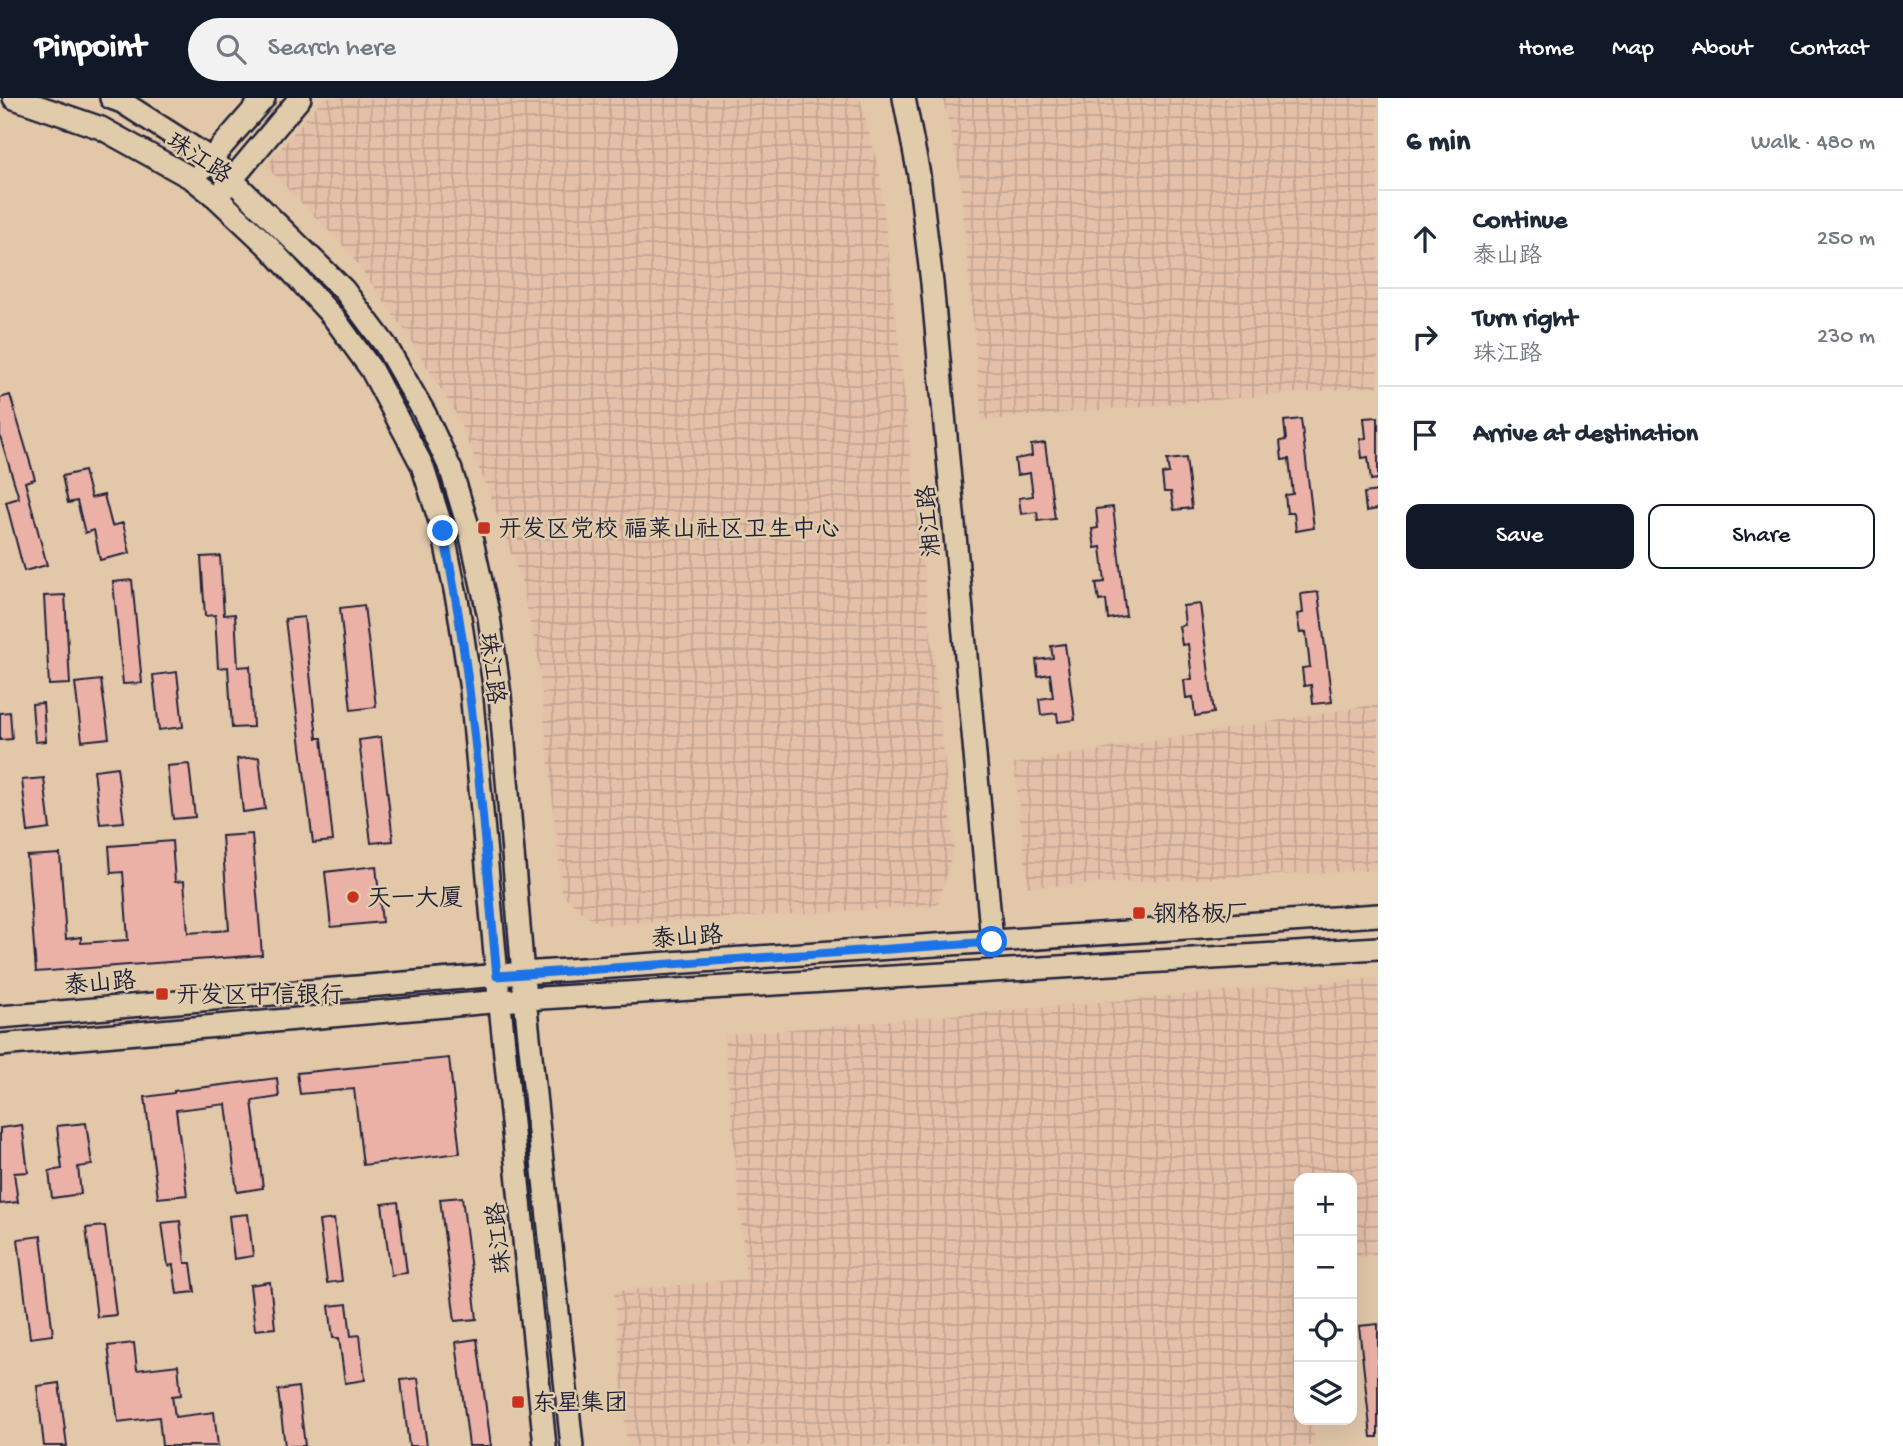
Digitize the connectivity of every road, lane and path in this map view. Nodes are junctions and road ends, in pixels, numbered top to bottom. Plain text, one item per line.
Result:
1 (14, 98) edge
2 (111, 98) edge
3 (264, 98) edge
4 (300, 98) edge
5 (904, 98) edge
6 (211, 159) junction
7 (193, 179) junction
8 (233, 179) junction
9 (217, 198) junction
10 (1378, 915) edge
11 (992, 942) junction
12 (1378, 948) edge
13 (523, 973) junction
14 (497, 976) junction
15 (525, 999) junction
16 (500, 1002) junction
17 (0, 1017) edge
18 (0, 1045) edge
19 (545, 1446) edge
20 (572, 1446) edge

1 - 7 main road, 珠江路
2 - 6 main road
3 - 6 main road
4 - 8 main road
5 - 11 main road, 湘江路
6 - 7 main road
6 - 8 main road
7 - 9 main road, 珠江路
8 - 9 main road
8 - 13 main road
9 - 14 main road, 珠江路
10 - 11 main road, 泰山路
11 - 13 main road, 泰山路
12 - 15 main road
13 - 14 main road, 泰山路
13 - 15 main road
14 - 16 main road, 珠江路
14 - 17 main road, 泰山路
15 - 16 main road
15 - 20 main road
16 - 18 main road
16 - 19 main road, 珠江路

